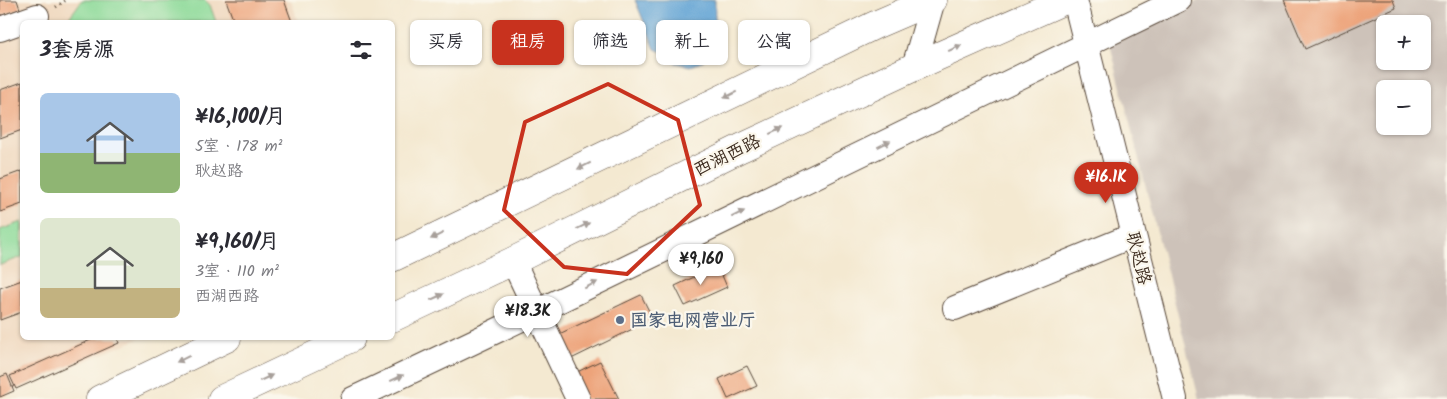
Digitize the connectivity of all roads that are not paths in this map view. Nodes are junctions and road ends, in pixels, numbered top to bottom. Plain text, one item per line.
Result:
1 (933, 0) edge
2 (1065, 0) edge
3 (1075, 0) edge
4 (1178, 0) edge
5 (904, 7) edge
6 (37, 16) dead end
7 (26, 20) edge
8 (20, 22) edge
9 (0, 29) edge
10 (1086, 46) junction
11 (914, 67) junction
12 (1134, 235) junction
13 (395, 257) edge
14 (513, 260) junction
15 (956, 308) dead end
16 (536, 312) junction
17 (395, 317) edge
18 (223, 340) edge
19 (347, 340) edge
20 (100, 399) edge
21 (222, 399) edge
22 (354, 399) edge
23 (578, 399) edge
24 (1175, 399) edge

1 - 5 main road
1 - 11 street
11 -> 2 main road, 西湖西路
3 - 10 street, 耿赵路
4 - 10 street
5 - 11 street
5 -> 13 main road
6 - 7 street
8 - 9 street
10 - 12 street, 耿赵路
16 -> 10 street
14 -> 11 main road, 西湖西路
12 - 15 street
12 - 24 street, 耿赵路
14 - 16 street
17 -> 14 main road, 西湖西路
22 -> 16 street
16 - 23 street
18 -> 20 main road
21 -> 19 main road

